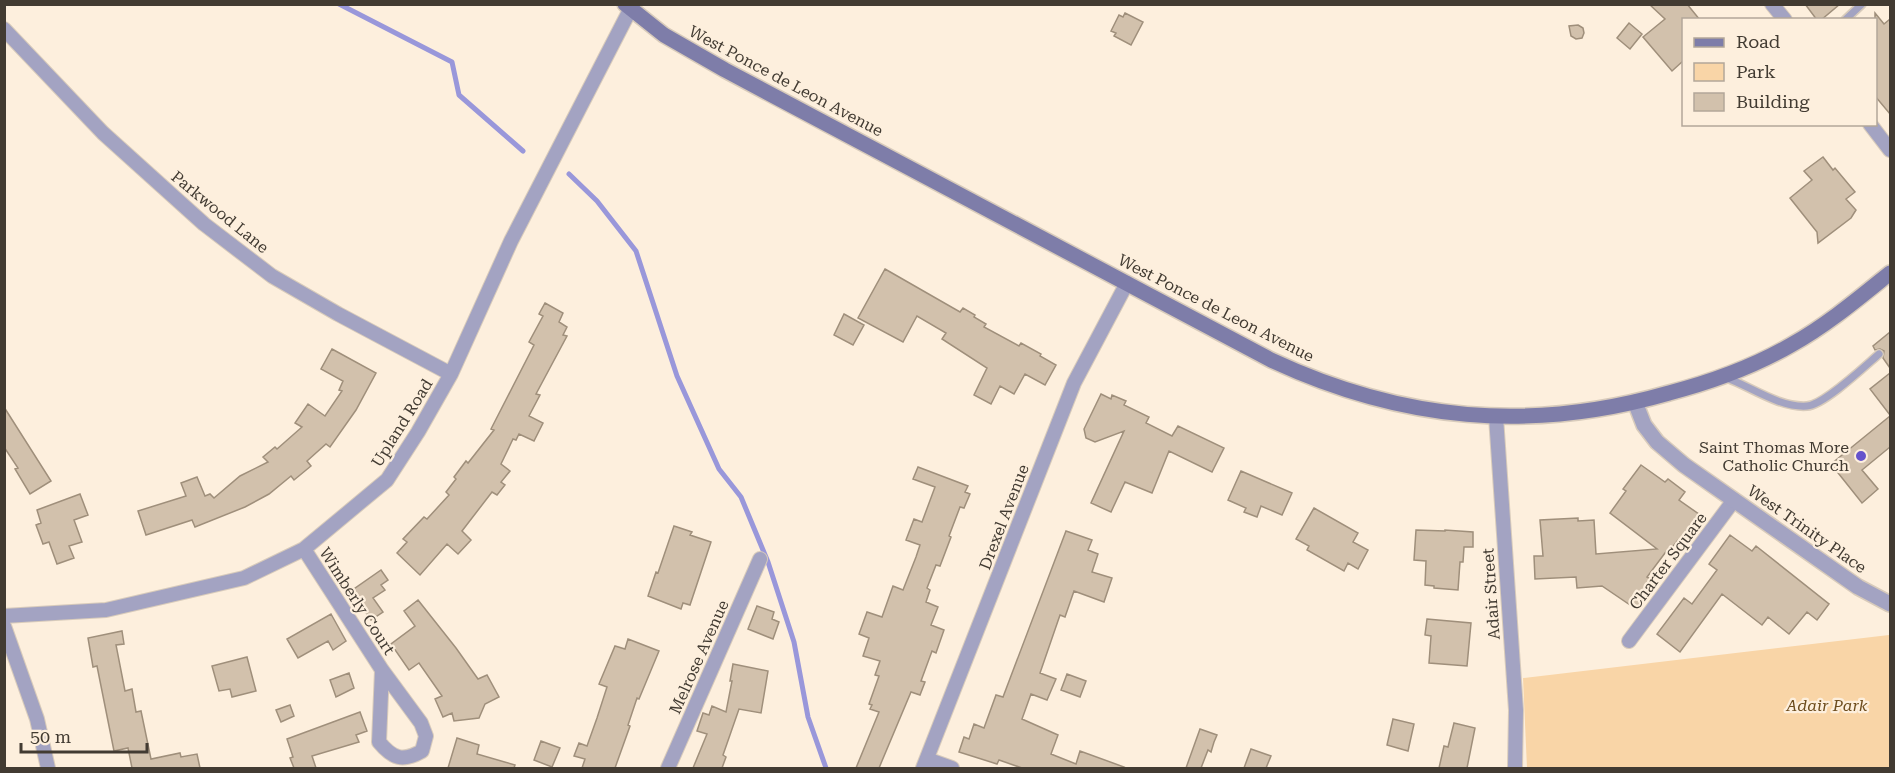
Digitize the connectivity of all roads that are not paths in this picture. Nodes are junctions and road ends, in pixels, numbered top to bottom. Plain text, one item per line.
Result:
1 (1772, 4) edge
2 (1862, 4) edge
3 (628, 7) edge
4 (1783, 18) edge
5 (1847, 18) edge
6 (4, 29) edge
7 (1872, 126) edge
8 (1890, 150) edge
9 (1890, 273) edge
10 (1127, 283) junction
11 (1879, 354) dead end
12 (451, 374) junction
13 (1722, 376) junction
14 (1635, 402) junction
15 (1496, 417) junction
16 (1734, 500) junction
17 (304, 549) junction
18 (760, 559) dead end
19 (1890, 604) edge
20 (4, 616) edge
21 (4, 626) edge
22 (1629, 641) dead end
23 (381, 670) junction
24 (925, 764) edge
25 (48, 768) edge
26 (668, 768) edge
27 (952, 768) edge
28 (1515, 768) edge

1 - 4 street
2 - 5 lane
3 - 10 main road, West Ponce de Leon Avenue
3 - 12 street, Upland Road
6 - 12 street, Parkwood Lane
7 - 8 street
9 - 13 main road, West Ponce de Leon Avenue
10 - 15 main road, West Ponce de Leon Avenue
10 - 24 street, Drexel Avenue
11 - 13 lane
12 - 17 street, Upland Road
13 - 14 main road, West Ponce de Leon Avenue
14 - 15 main road, West Ponce de Leon Avenue
14 - 16 street, West Trinity Place
15 - 28 street, Adair Street
16 - 19 street, West Trinity Place
16 - 22 street, Charter Square
17 - 20 street, Upland Road
17 - 23 street, Wimberly Court
18 - 26 street, Melrose Avenue
21 - 25 street
23 - 23 street, Wimberly Court
24 - 27 street

